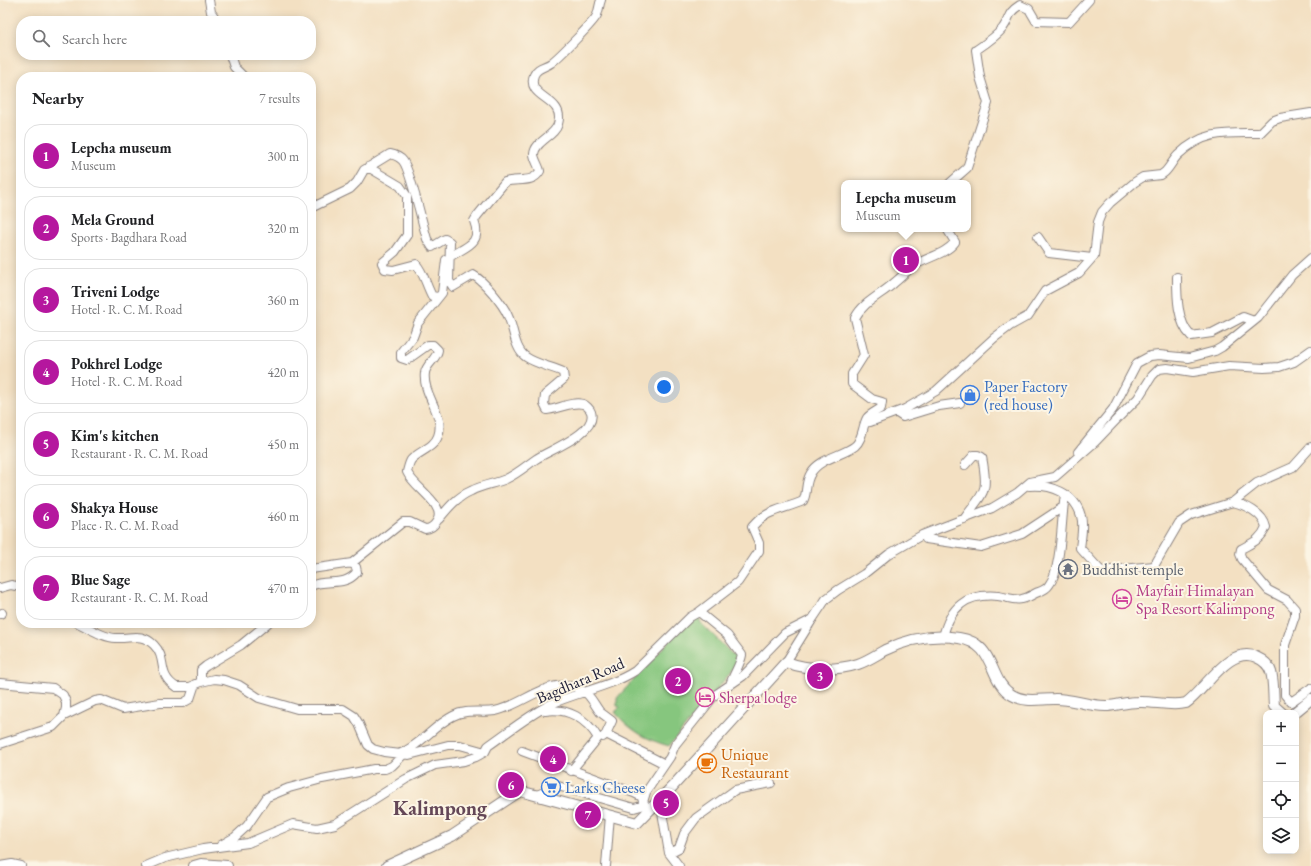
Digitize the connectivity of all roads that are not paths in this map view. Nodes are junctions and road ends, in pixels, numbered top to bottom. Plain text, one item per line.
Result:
1 (209, 0) edge
2 (601, 0) edge
3 (1089, 0) edge
4 (214, 16) edge
5 (232, 60) edge
6 (238, 72) edge
7 (1311, 113) edge
8 (368, 167) junction
9 (953, 180) edge
10 (316, 205) edge
11 (949, 232) edge
12 (1038, 237) dead end
13 (450, 256) junction
14 (1092, 258) junction
15 (1311, 258) edge
16 (1177, 277) dead end
17 (438, 298) junction
18 (1254, 321) junction
19 (1311, 350) edge
20 (960, 403) dead end
21 (897, 413) junction
22 (864, 428) junction
23 (1311, 447) edge
24 (965, 464) dead end
25 (1067, 467) junction
26 (1022, 488) junction
27 (1065, 495) junction
28 (1233, 502) junction
29 (1063, 507) junction
30 (438, 519) junction
31 (963, 520) junction
32 (926, 539) dead end
33 (352, 563) junction
34 (316, 568) edge
35 (316, 584) edge
36 (16, 586) edge
37 (0, 588) edge
38 (699, 612) junction
39 (812, 620) junction
40 (91, 628) edge
41 (262, 628) edge
42 (943, 637) junction
43 (786, 662) junction
44 (0, 683) edge
45 (198, 683) junction
46 (730, 685) junction
47 (1311, 688) edge
48 (584, 691) junction
49 (1311, 699) edge
50 (1279, 710) edge
51 (1298, 710) edge
52 (538, 712) junction
53 (64, 716) junction
54 (606, 734) junction
55 (598, 741) junction
56 (0, 744) edge
57 (522, 751) dead end
58 (485, 752) junction
59 (401, 754) junction
60 (665, 764) junction
61 (571, 771) junction
62 (771, 783) dead end
63 (537, 795) junction
64 (648, 806) junction
65 (610, 815) junction
66 (218, 846) junction
67 (669, 853) junction
68 (0, 866) edge
69 (21, 866) edge
70 (146, 866) edge
71 (194, 866) edge
72 (227, 866) edge
73 (387, 866) edge
74 (606, 866) edge
75 (679, 866) edge

1 - 4 street
2 - 13 street
3 - 9 street
5 - 6 street
7 - 14 street
8 - 10 street
8 - 13 street
8 - 17 street
11 - 22 street
12 - 14 street
13 - 17 street
13 - 30 street
14 - 21 street
15 - 18 street
16 - 18 street
17 - 30 street
18 - 25 street
19 - 25 street
20 - 21 street
21 - 22 street
22 - 38 street, Bagdhara Road
23 - 28 street
24 - 31 street
25 - 26 street
26 - 27 street
26 - 31 street
27 - 28 street
27 - 29 street
28 - 47 street
29 - 32 street
29 - 42 street
30 - 33 street
31 - 39 street
33 - 34 street
33 - 35 street
36 - 37 street
38 - 46 street
38 - 48 street, Bagdhara Road
39 - 43 street
39 - 46 street
40 - 45 street
41 - 45 street
42 - 43 main road
42 - 50 main road
43 - 64 main road
44 - 53 street
45 - 53 street
45 - 59 street
46 - 60 street
48 - 52 street, Bagdhara Road
48 - 54 street
48 - 59 street
49 - 51 main road
52 - 55 street
52 - 58 street, Bagdhara Road
53 - 56 street
54 - 55 street
54 - 60 street
55 - 61 street
57 - 61 street
58 - 59 street
58 - 66 street
59 - 66 street
60 - 64 street
61 - 64 street
62 - 67 street
63 - 64 street
63 - 65 main road
63 - 73 main road
64 - 65 main road
64 - 67 street
65 - 74 street
66 - 70 street
67 - 75 street
68 - 69 street
71 - 72 main road

